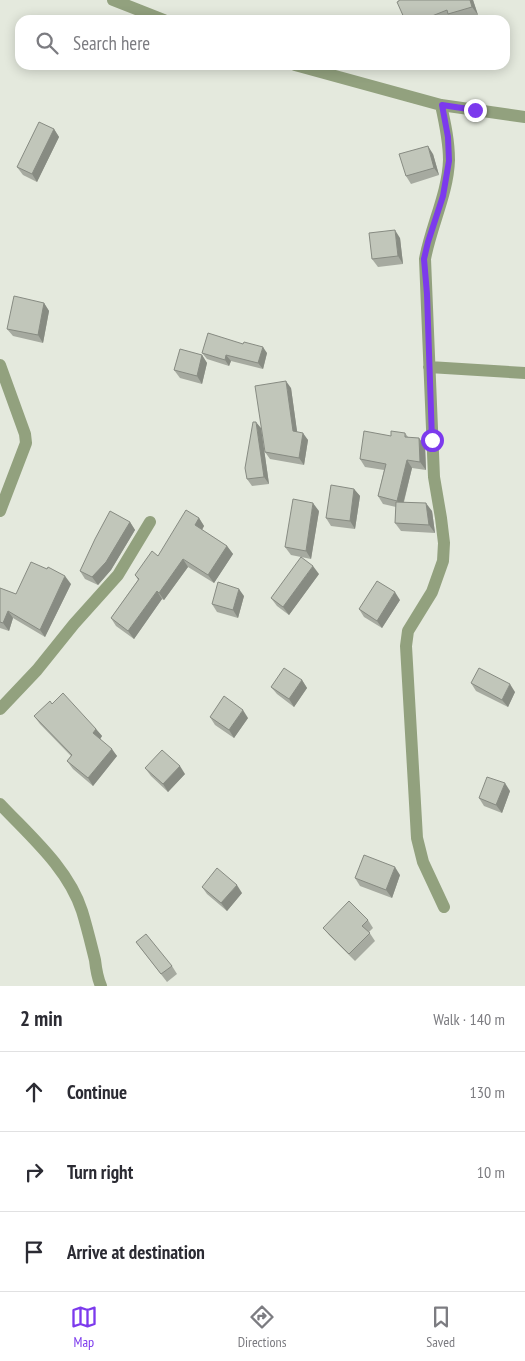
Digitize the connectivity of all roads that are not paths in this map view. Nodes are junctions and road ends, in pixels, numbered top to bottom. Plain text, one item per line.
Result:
1 (113, 0) edge
2 (151, 15) edge
3 (313, 70) edge
4 (442, 105) junction
5 (525, 117) edge
6 (0, 365) edge
7 (429, 367) junction
8 (525, 373) edge
9 (0, 511) edge
10 (150, 522) dead end
11 (0, 709) edge
12 (0, 804) edge
13 (444, 907) dead end
14 (101, 986) edge

1 - 2 street
3 - 4 street
4 - 5 street
4 - 7 street
6 - 9 street
7 - 8 street
7 - 13 street
10 - 11 street
12 - 14 street

